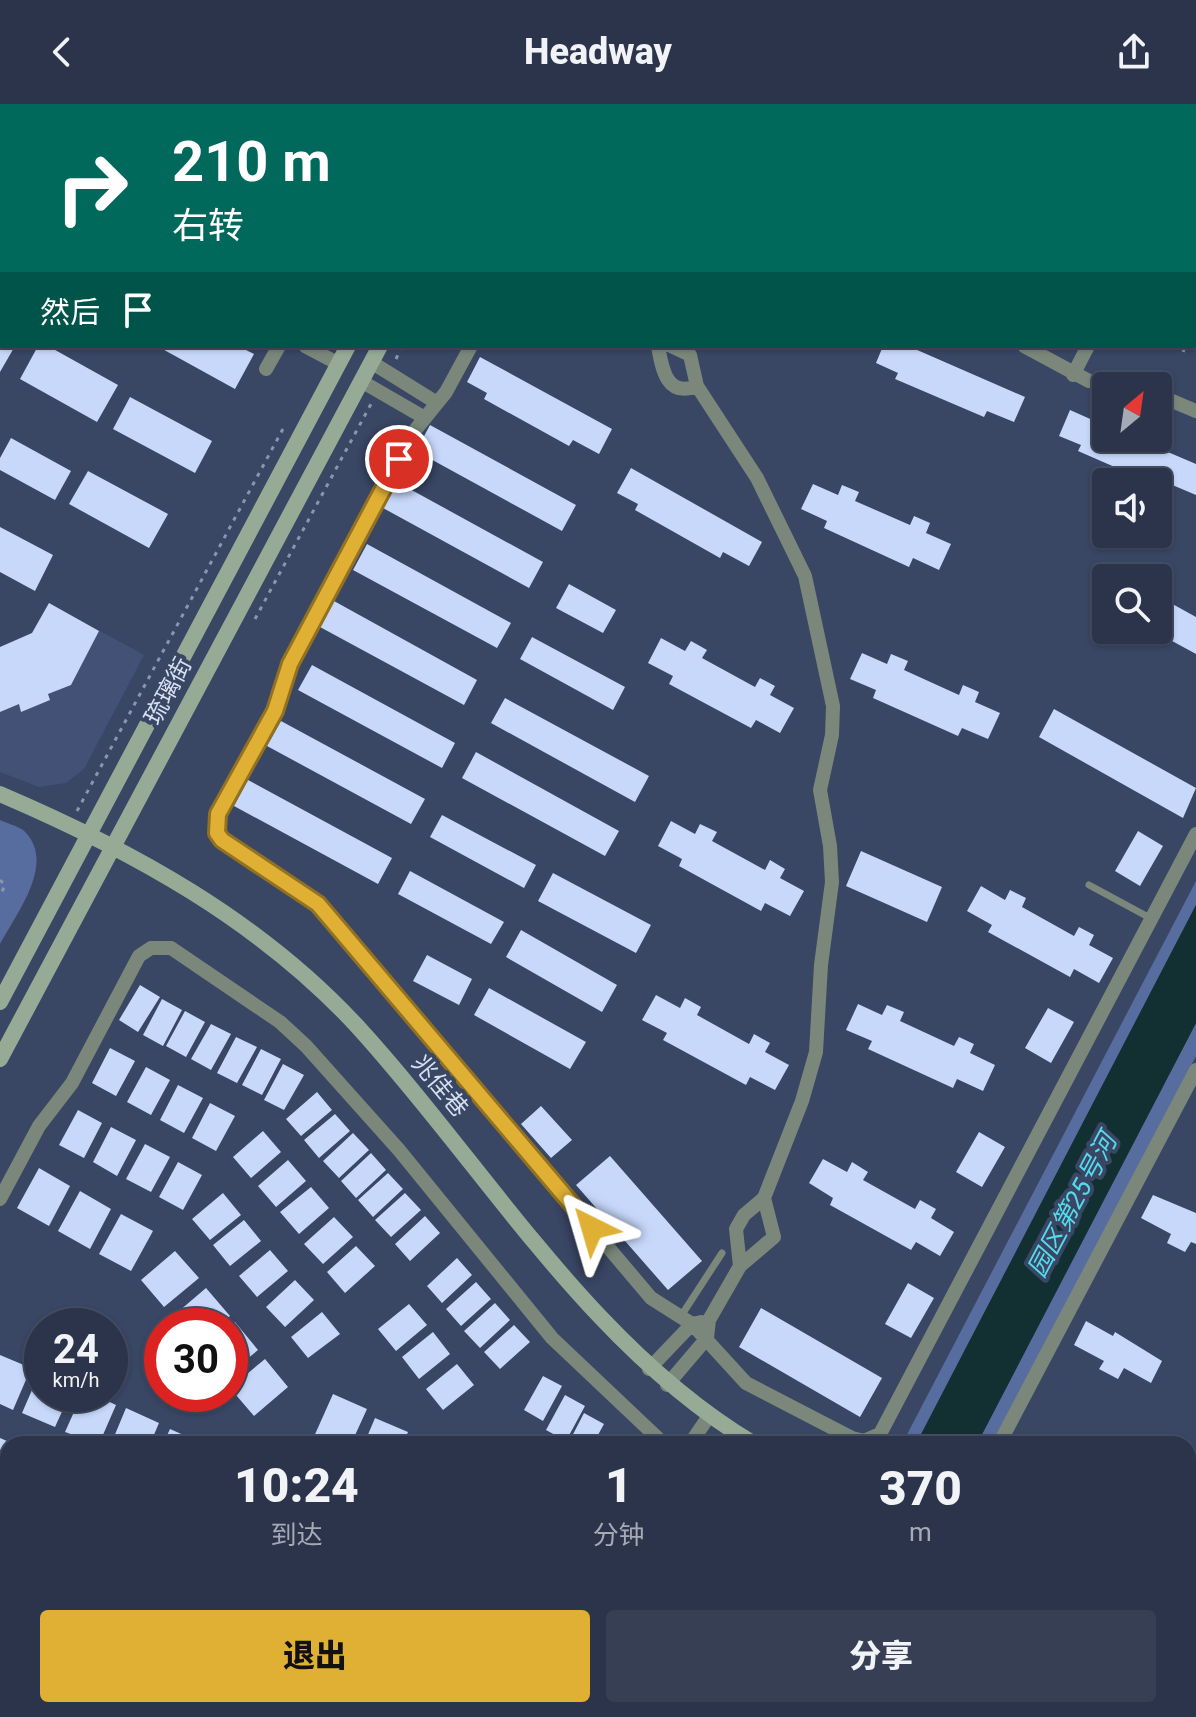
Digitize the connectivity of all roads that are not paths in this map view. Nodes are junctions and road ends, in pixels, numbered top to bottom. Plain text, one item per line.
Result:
1 (278, 348) edge
2 (317, 348) edge
3 (379, 348) edge
4 (470, 348) edge
5 (658, 348) edge
6 (1087, 348) edge
7 (697, 350) edge
8 (341, 352) edge
9 (1050, 352) edge
10 (371, 362) junction
11 (266, 369) dead end
12 (1073, 375) junction
13 (361, 381) junction
14 (1092, 381) edge
15 (697, 386) junction
16 (1172, 401) edge
17 (437, 403) junction
18 (1196, 411) edge
19 (425, 418) junction
20 (0, 794) edge
21 (89, 834) junction
22 (1196, 834) edge
23 (112, 846) junction
24 (1089, 885) dead end
25 (1152, 919) junction
26 (0, 1002) edge
27 (0, 1059) edge
28 (1196, 1070) edge
29 (764, 1198) junction
30 (0, 1199) edge
31 (722, 1253) dead end
32 (740, 1266) junction
33 (686, 1320) junction
34 (709, 1320) junction
35 (707, 1338) junction
36 (649, 1369) junction
37 (667, 1385) junction
38 (709, 1416) junction
39 (656, 1436) edge
40 (695, 1436) edge
41 (741, 1436) edge
42 (848, 1436) edge
43 (875, 1436) edge
44 (1003, 1436) edge

1 - 11 street
2 - 8 street
3 - 10 main road, 琉璃街
4 - 17 street
5 - 15 street
6 - 12 street
7 - 15 street
8 - 21 main road, 琉璃街
9 - 12 street
10 - 13 main road, 琉璃街
10 - 17 street
12 - 14 street
13 - 19 street
13 - 23 main road, 琉璃街
15 - 29 street
16 - 18 street
17 - 19 street
19 - 33 street
20 - 21 main road, 兆佳巷
21 - 23 main road, 兆佳巷
21 - 26 main road, 琉璃街
22 - 25 street
23 - 27 main road, 琉璃街
23 - 36 main road, 兆佳巷
24 - 25 lane
25 - 43 street
28 - 44 street
29 - 32 street
29 - 32 street
30 - 39 street
31 - 33 lane
32 - 34 street
33 - 34 street
33 - 35 street
33 - 36 street
34 - 35 street
35 - 37 street
35 - 42 street
36 - 37 main road, 兆佳巷
37 - 38 main road, 兆佳巷
38 - 40 street
38 - 41 main road, 兆佳巷

